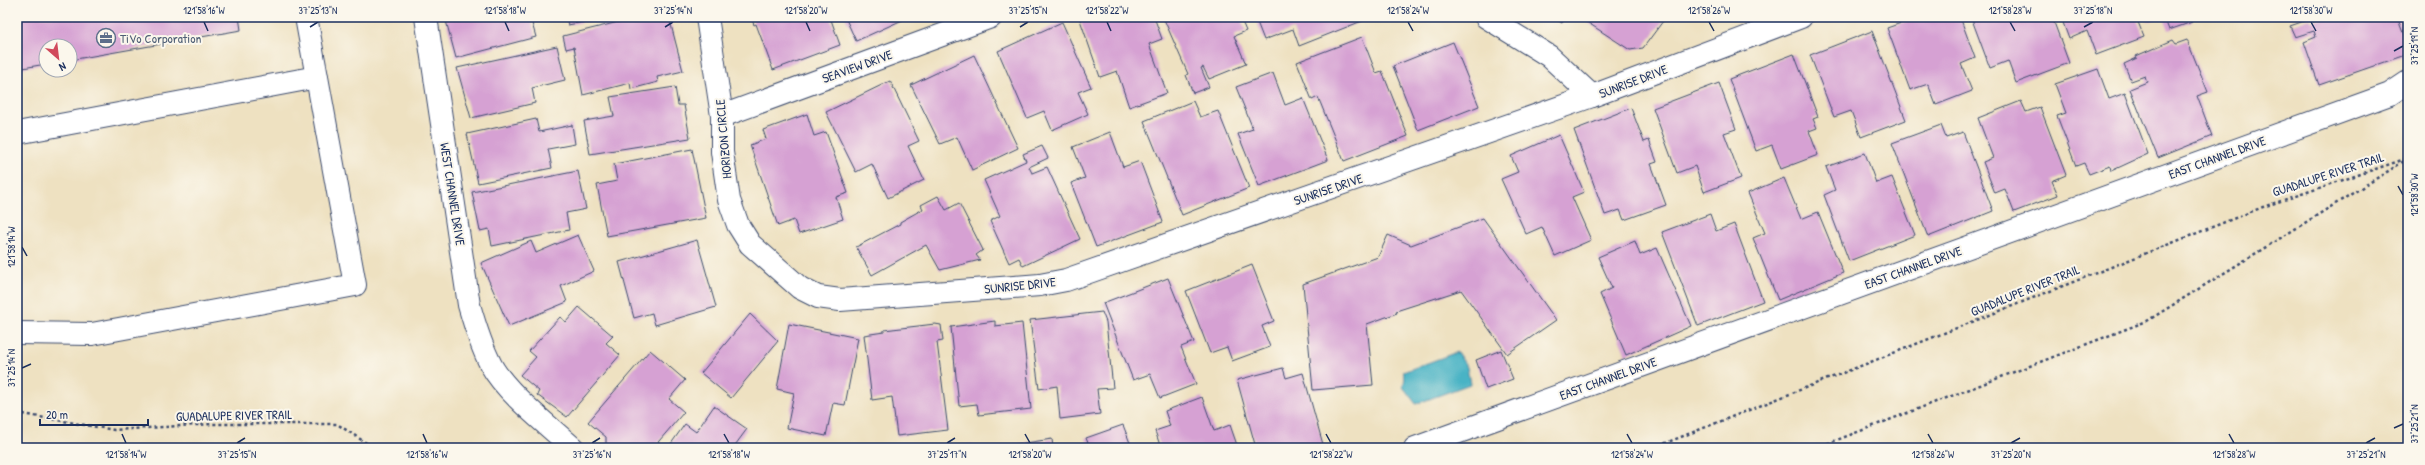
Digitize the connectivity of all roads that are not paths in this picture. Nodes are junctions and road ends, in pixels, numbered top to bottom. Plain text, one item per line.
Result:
1 (306, 17) edge
2 (426, 17) edge
3 (707, 17) edge
4 (991, 17) edge
5 (1486, 17) edge
6 (1801, 17) edge
7 (317, 77) junction
8 (2408, 82) edge
9 (1592, 96) junction
10 (722, 116) junction
11 (17, 133) edge
12 (840, 300) joint
13 (17, 333) edge
14 (573, 448) edge
15 (1415, 448) edge

1 - 7 street
2 - 14 street, WEST CHANNEL DRIVE
3 - 10 street, HORIZON CIRCLE
4 - 10 street, SEAVIEW DRIVE
5 - 9 street
6 - 9 street, SUNRISE DRIVE
7 - 11 street
7 - 13 street
8 - 15 street, EAST CHANNEL DRIVE
9 - 12 street, SUNRISE DRIVE
10 - 12 street, HORIZON CIRCLE

